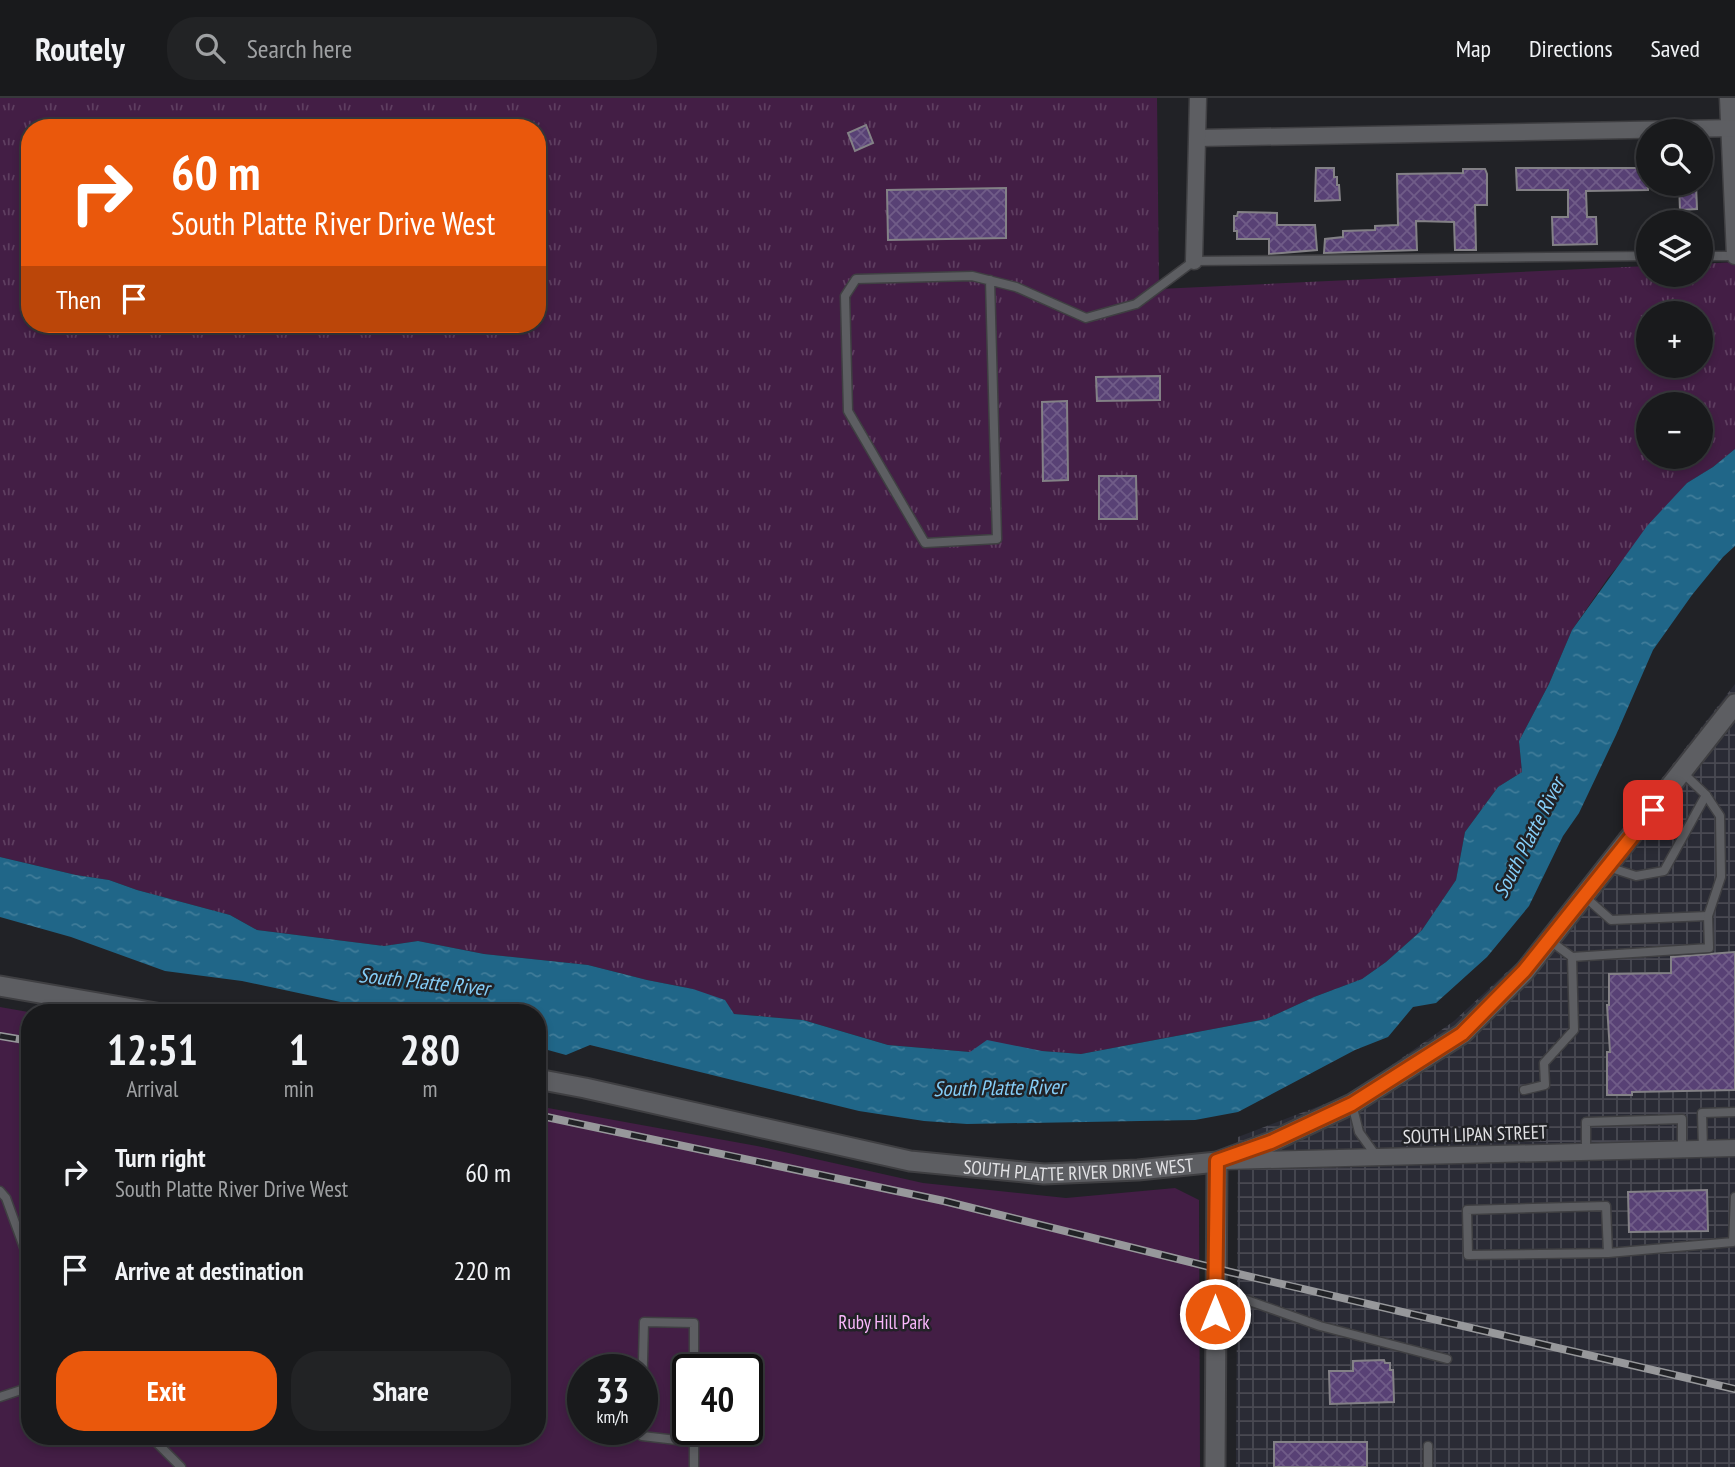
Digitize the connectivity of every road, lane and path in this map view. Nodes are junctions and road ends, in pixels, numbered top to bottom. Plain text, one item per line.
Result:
1 (1198, 98) edge
2 (1728, 98) edge
3 (1732, 128) edge
4 (1198, 138) junction
5 (1734, 215) edge
6 (1636, 256) edge
7 (1713, 256) edge
8 (1735, 256) edge
9 (1194, 261) junction
10 (989, 280) junction
11 (1735, 704) edge
12 (1682, 772) junction
13 (1706, 795) junction
14 (1608, 867) junction
15 (1584, 897) junction
16 (1708, 916) junction
17 (1549, 940) junction
18 (1572, 957) junction
19 (0, 986) edge
20 (104, 1004) edge
21 (546, 1080) edge
22 (1524, 1090) dead end
23 (1352, 1104) junction
24 (1735, 1112) edge
25 (1735, 1148) edge
26 (1682, 1149) junction
27 (1703, 1149) junction
28 (1586, 1152) junction
29 (1377, 1157) junction
30 (1217, 1161) junction
31 (0, 1191) edge
32 (1735, 1197) edge
33 (21, 1239) edge
34 (1608, 1253) junction
35 (1215, 1289) junction
36 (643, 1354) edge
37 (694, 1354) edge
38 (1447, 1359) dead end
39 (21, 1390) edge
40 (0, 1396) edge
41 (159, 1445) edge
42 (694, 1445) edge
43 (1428, 1446) dead end
44 (181, 1467) edge
45 (694, 1467) edge
46 (1215, 1467) edge
47 (1428, 1467) edge

1 - 4 street
2 - 3 street
3 - 4 street
3 - 5 street
4 - 9 street
5 - 8 street
6 - 9 lane
7 - 8 lane
9 - 10 lane
10 - 10 lane
11 - 12 street, SOUTH PLATTE RIVER DRIVE WEST
12 - 13 lane
12 - 14 street, SOUTH PLATTE RIVER DRIVE WEST
13 - 14 lane
13 - 16 lane
14 - 15 street, SOUTH PLATTE RIVER DRIVE WEST
15 - 16 lane
15 - 17 street, SOUTH PLATTE RIVER DRIVE WEST
16 - 18 lane
17 - 18 lane
17 - 23 street, SOUTH PLATTE RIVER DRIVE WEST
18 - 22 lane
19 - 20 street
21 - 30 street, SOUTH PLATTE RIVER DRIVE WEST
23 - 29 lane
23 - 30 street, SOUTH PLATTE RIVER DRIVE WEST
24 - 27 lane
25 - 27 street, SOUTH LIPAN STREET
26 - 27 street, SOUTH LIPAN STREET
26 - 28 street, SOUTH LIPAN STREET
26 - 28 lane
28 - 29 street, SOUTH LIPAN STREET
29 - 30 street, SOUTH LIPAN STREET
30 - 35 street
31 - 33 lane
32 - 34 lane
34 - 34 lane
35 - 38 lane
35 - 46 street
36 - 37 lane
39 - 40 lane
41 - 44 lane
42 - 45 lane
43 - 47 lane

